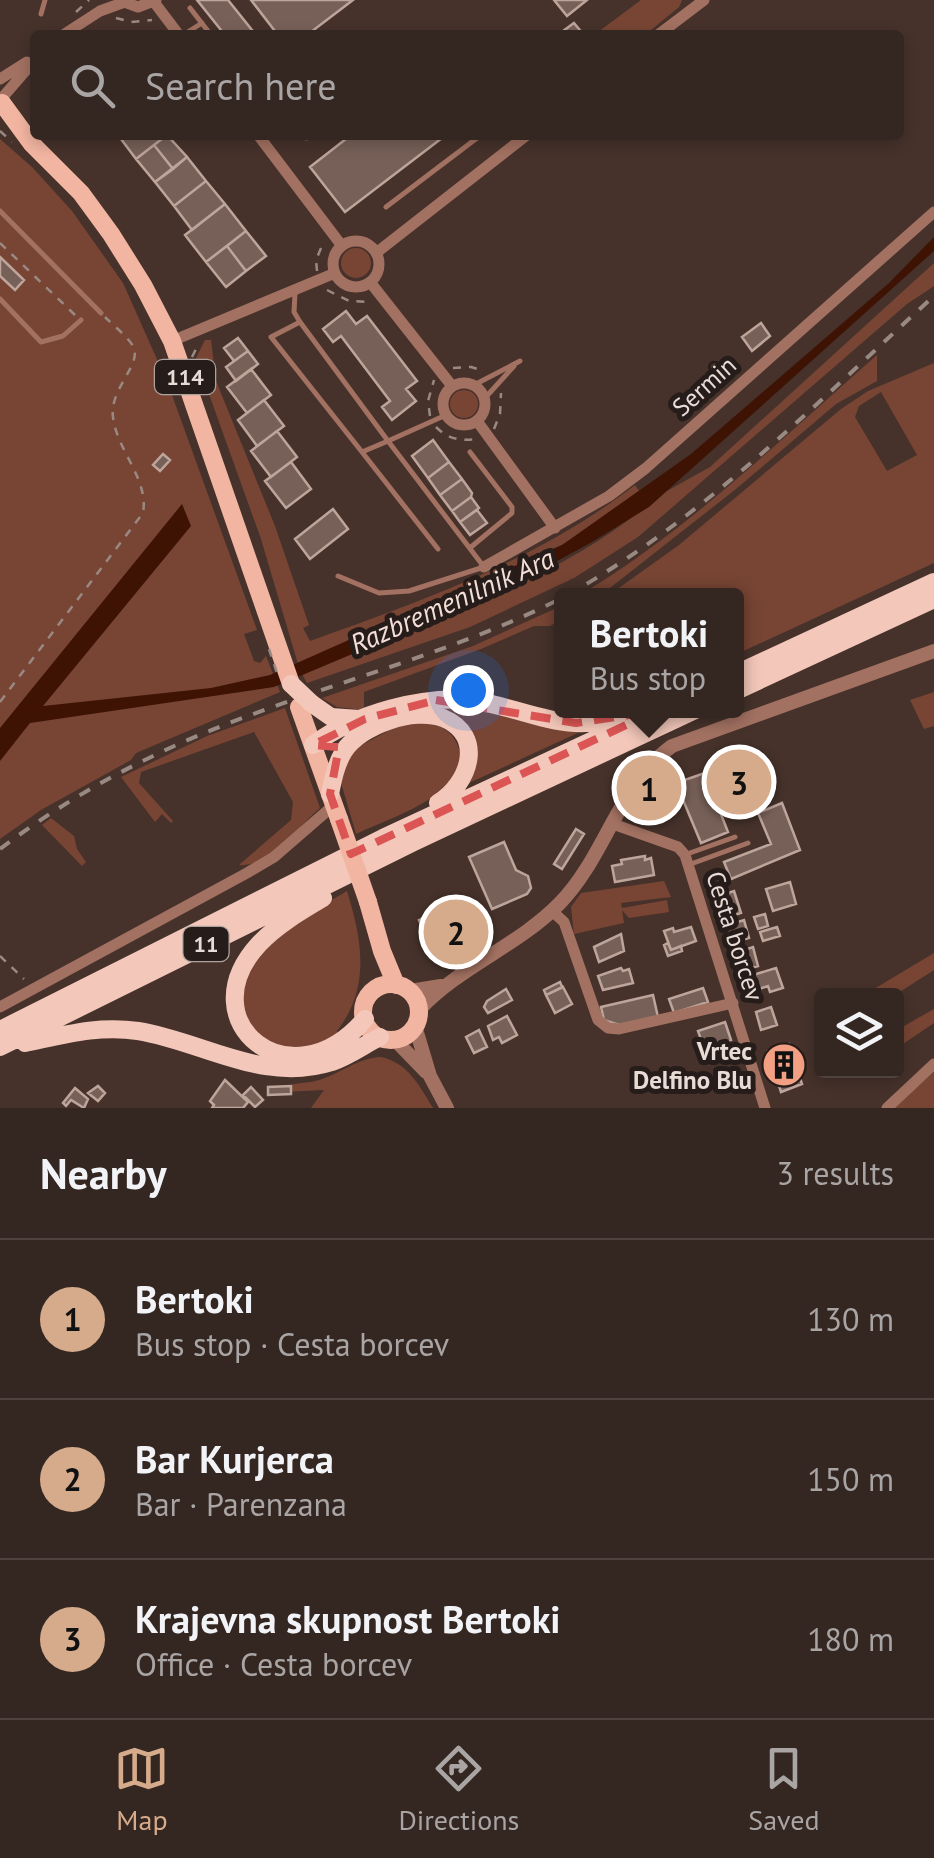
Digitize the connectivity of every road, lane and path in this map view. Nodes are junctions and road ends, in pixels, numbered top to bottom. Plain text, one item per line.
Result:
1 (45, 0) edge
2 (96, 0) edge
3 (704, 0) edge
4 (120, 1) edge
5 (155, 1) edge
6 (190, 8) dead end
7 (41, 14) dead end
8 (109, 15) dead end
9 (157, 20) dead end
10 (78, 23) junction
11 (202, 23) junction
12 (69, 30) edge
13 (178, 30) edge
14 (190, 30) edge
15 (208, 30) edge
16 (665, 30) edge
17 (30, 64) edge
18 (30, 64) edge
19 (1, 96) edge
20 (0, 123) edge
21 (0, 132) edge
22 (262, 140) edge
23 (473, 140) edge
24 (522, 140) edge
25 (22, 143) junction
26 (386, 207) dead end
27 (0, 211) edge
28 (934, 212) edge
29 (0, 244) edge
30 (342, 246) junction
31 (376, 252) junction
32 (335, 273) junction
33 (370, 282) junction
34 (323, 287) dead end
35 (296, 292) junction
36 (0, 299) edge
37 (376, 302) dead end
38 (102, 313) joint
39 (81, 320) joint
40 (300, 322) junction
41 (202, 340) dead end
42 (172, 341) junction
43 (192, 364) dead end
44 (435, 378) dead end
45 (474, 385) junction
46 (452, 386) junction
47 (485, 398) junction
48 (446, 415) junction
49 (430, 417) dead end
50 (477, 421) junction
51 (437, 429) dead end
52 (482, 439) dead end
53 (388, 441) junction
54 (362, 452) junction
55 (470, 452) dead end
56 (555, 528) junction
57 (470, 547) junction
58 (438, 549) dead end
59 (484, 567) junction
60 (338, 576) dead end
61 (934, 582) edge
62 (934, 599) edge
63 (934, 651) edge
64 (744, 670) edge
65 (291, 684) joint
66 (744, 687) edge
67 (0, 702) edge
68 (305, 705) junction
69 (610, 718) edge
70 (642, 718) edge
71 (679, 718) edge
72 (364, 719) junction
73 (351, 742) junction
74 (313, 746) junction
75 (334, 806) junction
76 (613, 824) junction
77 (734, 837) dead end
78 (383, 838) junction
79 (414, 842) junction
80 (748, 843) dead end
81 (686, 860) junction
82 (552, 910) junction
83 (382, 952) junction
84 (0, 956) edge
85 (442, 986) junction
86 (403, 988) junction
87 (34, 989) junction
88 (375, 990) junction
89 (734, 1003) junction
90 (0, 1007) edge
91 (417, 1018) junction
92 (364, 1020) junction
93 (0, 1030) edge
94 (387, 1038) junction
95 (0, 1047) edge
96 (934, 1064) edge
97 (430, 1076) junction
98 (448, 1108) edge
99 (765, 1108) edge
100 (887, 1108) edge

1 - 7 lane
2 - 10 street
3 - 16 street
4 - 5 street
4 - 10 street
5 - 13 street
6 - 11 lane
8 - 9 path
10 - 12 street
11 - 14 lane
11 - 15 lane
17 - 19 street
18 - 19 street
19 - 25 main road, 114
20 - 25 main road, 114
21 - 25 path
22 - 30 street
23 - 26 lane
24 - 31 street
25 - 42 main road, 114
27 - 38 lane
28 - 56 street, Sermin
29 - 39 path
30 - 31 street
30 - 32 street
31 - 33 street
32 - 33 street
32 - 35 street
33 - 46 street
34 - 37 path
35 - 40 lane
35 - 42 street
36 - 39 lane
38 - 67 path
40 - 53 lane
40 - 54 lane
41 - 43 path
42 - 65 main road, 114
44 - 49 path
45 - 46 street
45 - 47 street
45 - 47 lane
46 - 48 street
47 - 50 street
48 - 50 street
48 - 53 lane
50 - 56 street
51 - 52 path
53 - 54 lane
53 - 57 lane
54 - 58 lane
55 - 57 lane
56 - 59 street, Sermin
57 - 59 lane
59 - 60 lane
61 - 64 highway
62 - 66 highway
63 - 76 street
65 - 68 highway, bridge
68 - 72 highway
68 - 74 main road
69 - 72 highway
70 - 78 highway, 11
71 - 79 highway, 11
72 - 74 highway
73 - 74 highway
73 - 75 highway
73 - 78 highway
74 - 75 main road
75 - 83 main road, bridge
75 - 87 street
76 - 81 street, Cesta borcev
76 - 82 street
77 - 81 lane
78 - 93 highway, 11
79 - 92 highway
79 - 95 highway, 11
80 - 81 lane
81 - 89 street, Cesta borcev
82 - 85 street
82 - 89 street
83 - 86 main road
83 - 88 main road
84 - 87 path
85 - 86 street
85 - 91 street
86 - 88 main road
86 - 91 main road
87 - 90 street
88 - 92 main road
89 - 99 street, Cesta borcev
91 - 94 main road
91 - 97 street
92 - 94 main road
94 - 95 highway
94 - 97 street
96 - 100 street
97 - 98 street

